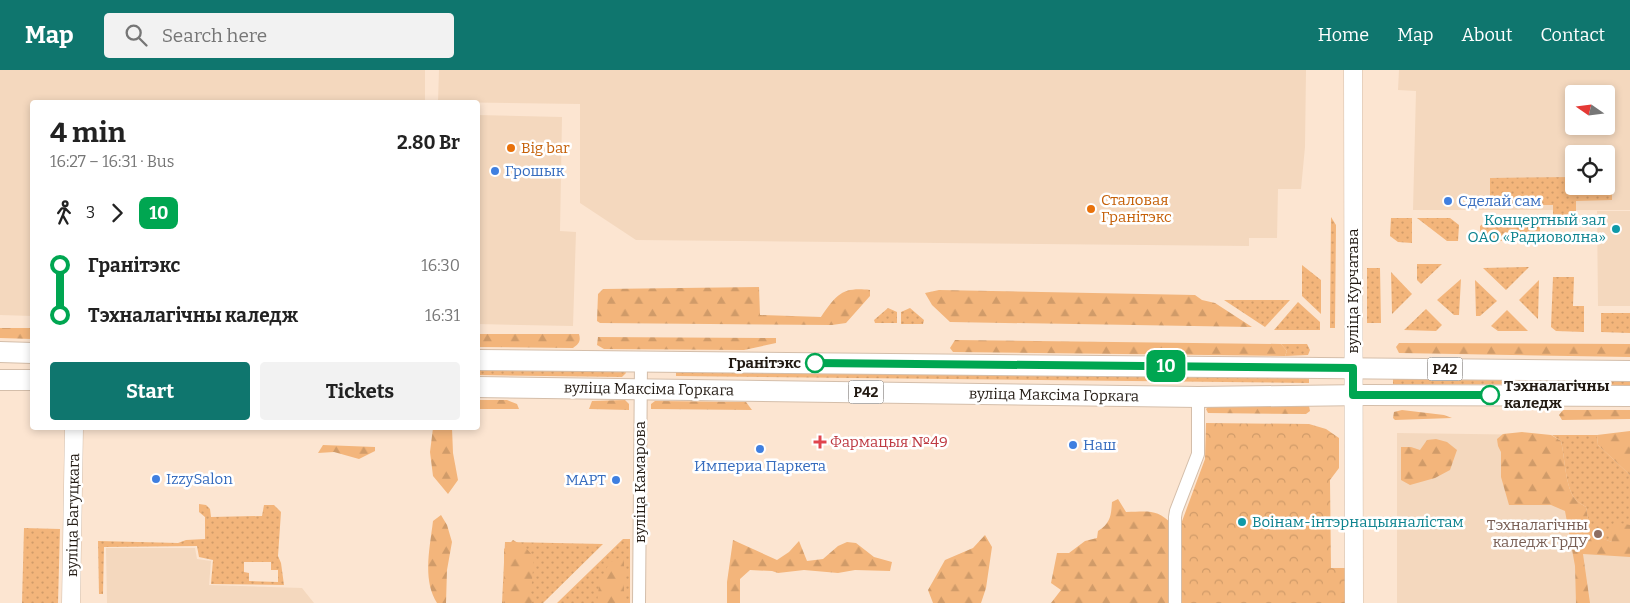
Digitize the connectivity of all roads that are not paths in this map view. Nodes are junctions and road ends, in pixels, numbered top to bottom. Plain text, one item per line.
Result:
1 (1353, 70) edge
2 (0, 352) edge
3 (30, 353) edge
4 (480, 360) edge
5 (641, 361) junction
6 (1353, 368) junction
7 (1630, 371) edge
8 (0, 380) edge
9 (30, 380) edge
10 (480, 387) edge
11 (641, 388) junction
12 (1353, 395) junction
13 (1630, 396) edge
14 (1198, 397) junction
15 (74, 430) edge
16 (71, 603) edge
17 (639, 603) edge
18 (1175, 603) edge
19 (1354, 603) edge

1 - 6 main road, вуліца Курчатава
2 - 3 main road
4 - 5 main road, вуліца Максіма Горкага / Р42
5 - 6 main road, вуліца Максіма Горкага / Р42
5 - 11 street, вуліца Камарова
6 - 7 main road, вуліца Максіма Горкага / Р42
6 - 12 main road, вуліца Курчатава
8 - 9 main road
10 - 11 main road, вуліца Максіма Горкага / Р42
11 - 14 main road, вуліца Максіма Горкага / Р42
11 - 17 street, вуліца Камарова
12 - 13 main road, вуліца Максіма Горкага / Р42
12 - 14 main road, вуліца Максіма Горкага / Р42
12 - 19 main road, вуліца Курчатава
14 - 18 street
15 - 16 main road, вуліца Багуцкага

